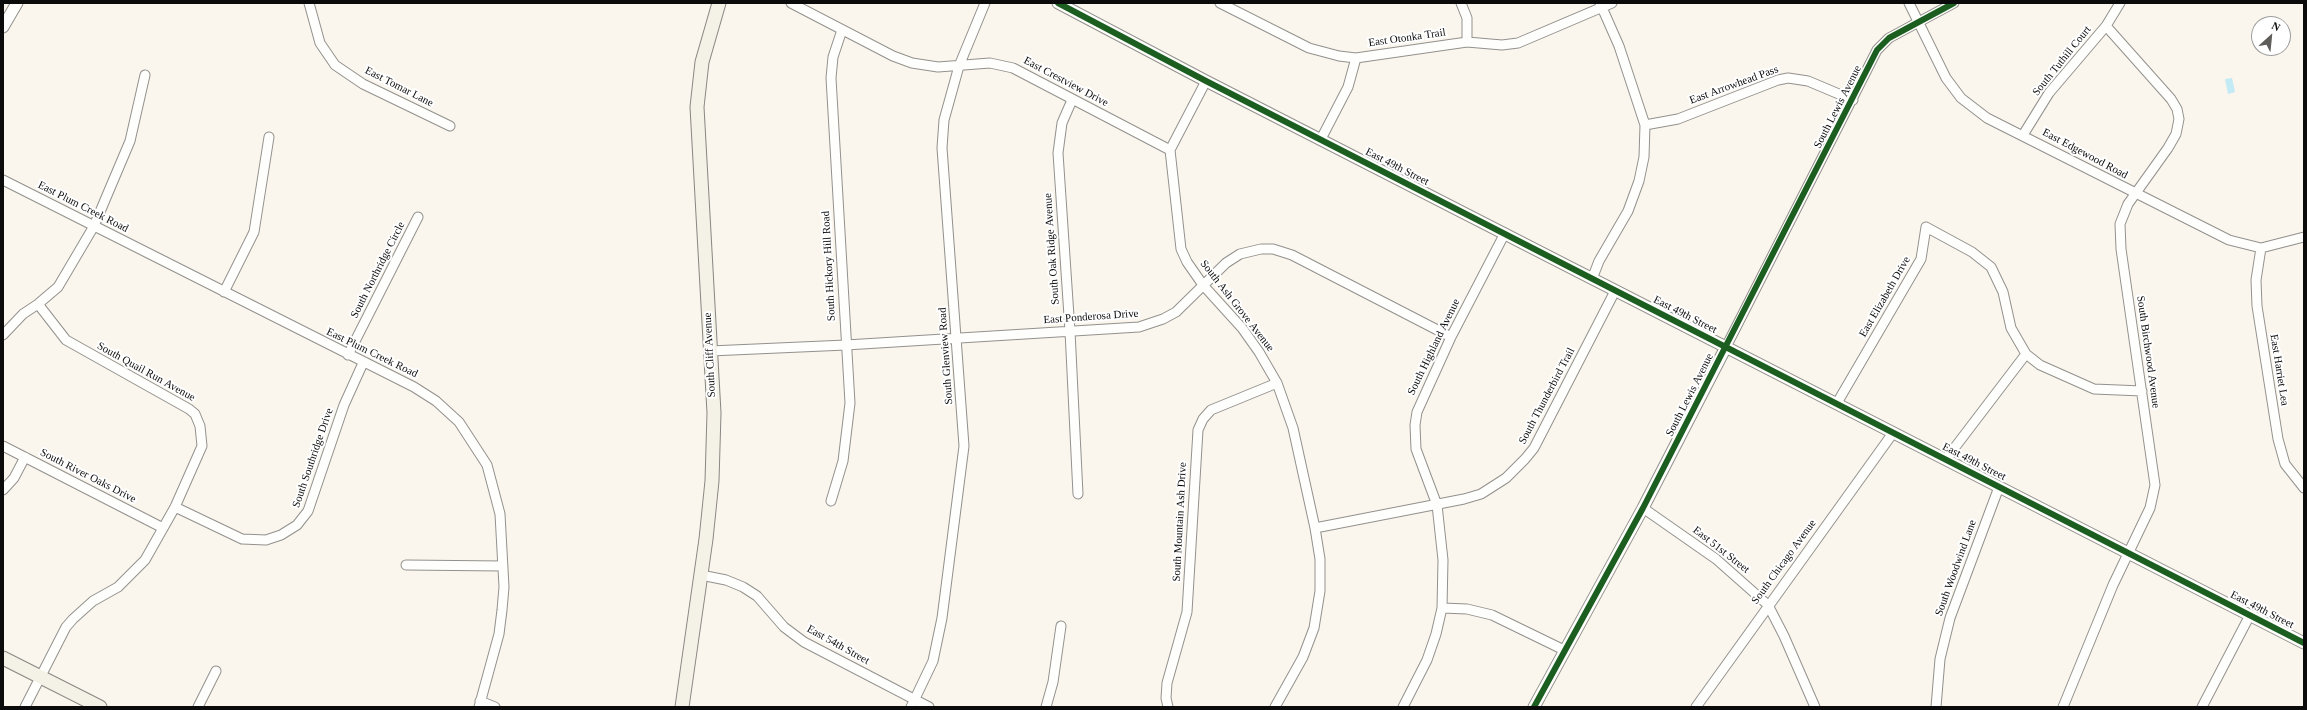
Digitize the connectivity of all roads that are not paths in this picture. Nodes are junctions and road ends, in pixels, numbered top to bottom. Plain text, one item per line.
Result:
1 (17, 3) edge
2 (309, 3) edge
3 (719, 3) edge
4 (791, 3) edge
5 (985, 3) edge
6 (1058, 3) edge
7 (1220, 3) edge
8 (1461, 3) edge
9 (1612, 3) edge
10 (1909, 3) edge
11 (1954, 3) edge
12 (2120, 3) edge
13 (1601, 5) edge
14 (1920, 21) junction
15 (2106, 26) junction
16 (3, 27) edge
17 (842, 30) junction
18 (1467, 42) junction
19 (1356, 58) junction
20 (959, 66) junction
21 (145, 75) dead end
22 (1206, 81) junction
23 (1072, 100) junction
24 (1853, 100) junction
25 (1645, 125) junction
26 (450, 126) dead end
27 (2023, 135) junction
28 (269, 137) dead end
29 (1321, 139) junction
30 (1170, 150) junction
31 (3, 180) edge
32 (2134, 193) junction
33 (418, 217) dead end
34 (94, 226) junction
35 (1505, 233) junction
36 (2304, 237) edge
37 (2260, 248) junction
38 (1592, 278) junction
39 (1203, 285) junction
40 (1615, 291) junction
41 (224, 292) junction
42 (38, 304) junction
43 (1070, 331) junction
44 (3, 335) edge
45 (957, 338) junction
46 (1451, 338) junction
47 (846, 345) junction
48 (1726, 347) junction
49 (710, 350) junction
50 (2026, 354) junction
51 (348, 355) junction
52 (363, 363) junction
53 (1277, 383) junction
54 (2142, 391) junction
55 (1837, 403) junction
56 (1894, 433) junction
57 (3, 446) edge
58 (25, 457) junction
59 (1946, 459) junction
60 (1999, 486) junction
61 (2304, 488) edge
62 (3, 490) edge
63 (1078, 494) dead end
64 (831, 501) dead end
65 (1437, 505) junction
66 (176, 507) junction
67 (1643, 508) junction
68 (163, 528) junction
69 (1316, 528) junction
70 (2128, 552) junction
71 (406, 565) dead end
72 (503, 566) junction
73 (701, 575) junction
74 (1768, 605) junction
75 (1442, 608) junction
76 (2250, 615) junction
77 (1061, 626) dead end
78 (2304, 643) edge
79 (1564, 650) junction
80 (3, 658) edge
81 (216, 671) dead end
82 (40, 676) junction
83 (912, 703) edge
84 (480, 704) edge
85 (25, 707) edge
86 (100, 707) edge
87 (198, 707) edge
88 (495, 707) edge
89 (682, 707) edge
90 (929, 707) edge
91 (1046, 707) edge
92 (1168, 707) edge
93 (1275, 707) edge
94 (1403, 707) edge
95 (1534, 707) edge
96 (1696, 707) edge
97 (1815, 707) edge
98 (1936, 707) edge
99 (2063, 707) edge
100 (2202, 707) edge

1 - 16 street
2 - 26 street, East Tomar Lane
3 - 49 main road, South Cliff Avenue
4 - 17 street, East Crestview Drive
5 - 20 street, South Glenview Road
6 - 22 street, East 49th Street
7 - 19 street, East Otonka Trail
8 - 18 street
9 - 13 street, East Otonka Trail
10 - 14 street, East Edgewood Road
11 - 14 street, South Lewis Avenue
12 - 15 street, South Tuthill Court
13 - 18 street, East Otonka Trail
13 - 25 street
14 - 24 street, South Lewis Avenue
14 - 27 street, East Edgewood Road
15 - 27 street, South Tuthill Court
15 - 32 street, South Birchwood Avenue
17 - 20 street, East Crestview Drive
17 - 47 street, South Hickory Hill Road
18 - 19 street, East Otonka Trail
19 - 29 street
20 - 23 street, East Crestview Drive
20 - 45 street, South Glenview Road
21 - 34 street
22 - 29 street, East 49th Street
22 - 30 street
23 - 30 street, East Crestview Drive
23 - 43 street, South Oak Ridge Avenue
24 - 25 street, East Arrowhead Pass
24 - 48 street, South Lewis Avenue
25 - 38 street
27 - 32 street, East Edgewood Road
28 - 41 street
29 - 35 street, East 49th Street
30 - 39 street, South Ash Grove Avenue
31 - 34 street, East Plum Creek Road
32 - 37 street, East Edgewood Road
32 - 54 street, South Birchwood Avenue
33 - 51 street, South Northridge Circle
34 - 41 street, East Plum Creek Road
34 - 42 street
35 - 38 street, East 49th Street
35 - 46 street, South Highland Avenue
36 - 37 street, East Edgewood Road
37 - 61 street, East Harriet Lea
38 - 40 street, East 49th Street
39 - 43 street, East Ponderosa Drive
39 - 46 street, East Ponderosa Drive
39 - 53 street, South Ash Grove Avenue
40 - 48 street, East 49th Street
40 - 65 street, South Thunderbird Trail
41 - 51 street, East Plum Creek Road
42 - 44 street
42 - 66 street, South Quail Run Avenue
43 - 45 street, East Ponderosa Drive
43 - 63 street, South Oak Ridge Avenue
45 - 47 street, East Ponderosa Drive
45 - 83 street, South Glenview Road
46 - 65 street, South Highland Avenue
47 - 49 street, East Ponderosa Drive
47 - 64 street, South Hickory Hill Road
48 - 55 street, East 49th Street
48 - 67 street, South Lewis Avenue
49 - 73 main road, South Cliff Avenue
50 - 54 street, East Elizabeth Drive
50 - 55 street, East Elizabeth Drive
50 - 59 street
51 - 52 street, East Plum Creek Road
52 - 66 street, South Southridge Drive
52 - 72 street, East Plum Creek Road
53 - 69 street, South Ash Grove Avenue
53 - 92 street, South Mountain Ash Drive
54 - 70 street, South Birchwood Avenue
55 - 56 street, East 49th Street
56 - 59 street, East 49th Street
56 - 74 street, South Chicago Avenue
57 - 58 street, South River Oaks Drive
58 - 62 street
58 - 68 street, South River Oaks Drive
59 - 60 street, East 49th Street
60 - 70 street, East 49th Street
60 - 98 street, South Woodwind Lane
65 - 69 street, South Thunderbird Trail
65 - 75 street, South Highland Avenue
66 - 68 street, South Quail Run Avenue
67 - 74 street, East 51st Street
67 - 79 street, South Lewis Avenue
68 - 82 street, South Quail Run Avenue
69 - 93 street, South Ash Grove Avenue
70 - 76 street, East 49th Street
70 - 99 street, South Birchwood Avenue
71 - 72 street
72 - 84 street, East Plum Creek Road
73 - 83 street, East 54th Street
73 - 89 main road, South Cliff Avenue
74 - 96 street, South Chicago Avenue
74 - 97 street, East 51st Street
75 - 79 street
75 - 94 street, South Highland Avenue
76 - 78 street, East 49th Street
76 - 100 street
77 - 91 street
79 - 95 street, South Lewis Avenue
80 - 82 main road
81 - 87 street
82 - 85 street, South Quail Run Avenue
82 - 86 main road
83 - 90 street, East 54th Street
84 - 88 street

